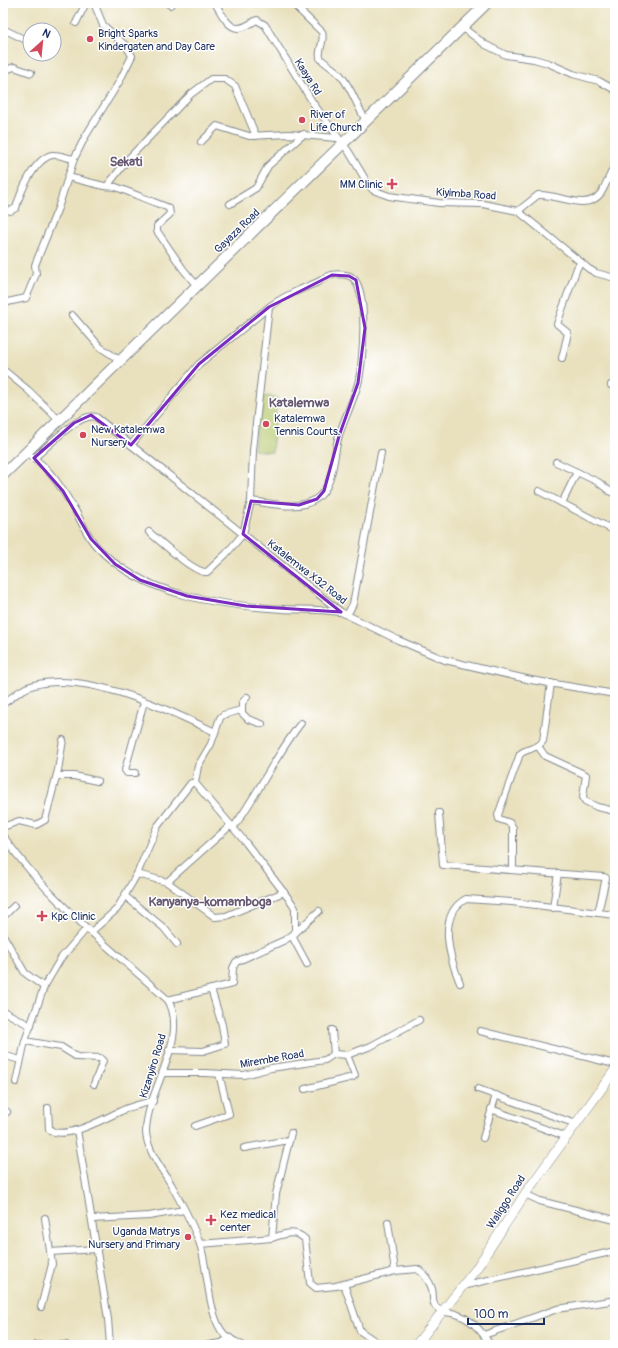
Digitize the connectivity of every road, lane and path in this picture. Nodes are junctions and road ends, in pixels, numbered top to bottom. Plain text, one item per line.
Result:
1 (86, 3) edge
2 (94, 3) edge
3 (167, 3) edge
4 (173, 3) edge
5 (215, 3) edge
6 (292, 3) edge
7 (487, 3) edge
8 (76, 23) dead end
9 (463, 28) junction
10 (3, 29) edge
11 (22, 38) edge
12 (3, 71) edge
13 (31, 73) dead end
14 (615, 90) edge
15 (367, 122) junction
16 (304, 134) junction
17 (256, 136) junction
18 (340, 141) junction
19 (200, 142) dead end
20 (74, 159) junction
21 (615, 165) edge
22 (68, 177) junction
23 (107, 186) junction
24 (230, 204) dead end
25 (3, 207) edge
26 (518, 211) junction
27 (581, 262) junction
28 (615, 278) edge
29 (198, 286) junction
30 (3, 303) edge
31 (269, 307) junction
32 (72, 315) dead end
33 (562, 358) dead end
34 (121, 361) junction
35 (6, 372) dead end
36 (60, 420) junction
37 (131, 445) junction
38 (381, 453) dead end
39 (30, 456) junction
40 (556, 462) dead end
41 (577, 472) junction
42 (3, 475) edge
43 (539, 491) dead end
44 (610, 492) dead end
45 (251, 501) junction
46 (562, 503) junction
47 (615, 531) edge
48 (149, 532) dead end
49 (243, 534) junction
50 (344, 614) junction
51 (551, 683) junction
52 (615, 694) edge
53 (247, 697) dead end
54 (144, 702) junction
55 (3, 704) edge
56 (241, 710) junction
57 (301, 723) dead end
58 (262, 724) dead end
59 (215, 732) junction
60 (62, 740) dead end
61 (538, 746) junction
62 (135, 773) dead end
63 (57, 776) junction
64 (96, 781) dead end
65 (195, 783) junction
66 (615, 811) edge
67 (440, 814) dead end
68 (232, 826) junction
69 (3, 827) edge
70 (3, 836) edge
71 (513, 870) junction
72 (558, 873) junction
73 (137, 874) junction
74 (167, 882) junction
75 (284, 892) junction
76 (125, 896) junction
77 (14, 906) dead end
78 (553, 908) junction
79 (319, 911) dead end
80 (598, 913) junction
81 (615, 915) edge
82 (3, 917) edge
83 (89, 930) junction
84 (3, 935) edge
85 (294, 935) junction
86 (177, 944) dead end
87 (307, 964) dead end
88 (460, 983) dead end
89 (44, 988) junction
90 (211, 989) junction
91 (168, 1000) junction
92 (3, 1011) edge
93 (419, 1020) dead end
94 (31, 1026) junction
95 (332, 1030) dead end
96 (480, 1031) dead end
97 (25, 1041) junction
98 (169, 1050) junction
99 (334, 1054) junction
100 (3, 1055) edge
101 (347, 1055) junction
102 (20, 1060) junction
103 (615, 1064) edge
104 (615, 1070) edge
105 (163, 1073) junction
106 (219, 1074) junction
107 (16, 1082) dead end
108 (94, 1084) dead end
109 (305, 1089) dead end
110 (478, 1089) dead end
111 (496, 1095) junction
112 (153, 1101) junction
113 (48, 1108) dead end
114 (491, 1110) junction
115 (576, 1124) junction
116 (195, 1126) dead end
117 (77, 1130) junction
118 (291, 1133) dead end
119 (568, 1137) junction
120 (483, 1138) dead end
121 (289, 1140) junction
122 (244, 1148) dead end
123 (525, 1194) junction
124 (184, 1210) junction
125 (45, 1218) dead end
126 (92, 1220) junction
127 (615, 1220) edge
128 (388, 1222) dead end
129 (272, 1238) junction
130 (200, 1244) junction
131 (97, 1249) junction
132 (615, 1251) edge
133 (50, 1252) junction
134 (395, 1271) junction
135 (344, 1284) junction
136 (462, 1286) junction
137 (610, 1300) dead end
138 (42, 1307) dead end
139 (442, 1312) junction
140 (484, 1335) junction
141 (230, 1338) junction
142 (36, 1345) edge
143 (66, 1345) edge
144 (110, 1345) edge
145 (208, 1345) edge
146 (242, 1345) edge
147 (381, 1345) edge
148 (416, 1345) edge
149 (490, 1345) edge

1 - 8 street
2 - 20 street
3 - 4 street
5 - 18 street, Kaaya Rd
6 - 15 street
7 - 9 main road, Gayaza Road
9 - 14 street
9 - 15 main road, Gayaza Road
10 - 11 street
12 - 13 street
15 - 18 main road, Gayaza Road
16 - 17 street
16 - 18 street
16 - 24 street
17 - 19 street
17 - 23 street
18 - 26 street, Kiyimba Road
18 - 29 main road, Gayaza Road
20 - 22 street
20 - 25 street
21 - 26 street
22 - 23 street
22 - 30 street
23 - 29 street
26 - 27 street, Kiyimba Road
27 - 28 street, Kiyimba Road
27 - 33 street
29 - 34 main road, Gayaza Road
31 - 37 street
31 - 45 street
31 - 45 street
32 - 34 street
34 - 36 main road, Gayaza Road
35 - 36 street
36 - 39 main road, Gayaza Road
37 - 39 street, Katalemwa X32 Road
37 - 49 street, Katalemwa X32 Road
38 - 50 street
39 - 42 main road, Gayaza Road
39 - 50 street
40 - 41 street
41 - 44 street
41 - 46 street
43 - 46 street
45 - 49 street
46 - 47 street
48 - 49 street
49 - 50 street, Katalemwa X32 Road
50 - 51 street, Katalemwa X32 Road
51 - 52 street, Katalemwa X32 Road
51 - 61 street
53 - 56 street
54 - 55 street
54 - 59 street
54 - 62 street
56 - 58 street
56 - 59 street
57 - 68 street
59 - 65 street
60 - 63 street
61 - 66 street
61 - 71 street
63 - 64 street
63 - 69 street
65 - 68 street
65 - 73 street
67 - 71 street
68 - 74 street
68 - 75 street
70 - 83 street, Kizanyiro Road
71 - 72 street
72 - 78 street
72 - 80 street
73 - 74 street
73 - 76 street
74 - 75 street
75 - 85 street
76 - 83 street
76 - 86 street
77 - 82 street
78 - 80 street
78 - 88 street
79 - 85 street
80 - 81 street
83 - 89 street
83 - 91 street, Kizanyiro Road
84 - 89 street
85 - 87 street
85 - 90 street
89 - 94 street
90 - 91 street
90 - 98 street
91 - 98 street, Kizanyiro Road
92 - 94 street
93 - 101 street
94 - 97 street
95 - 99 street
96 - 103 street
97 - 102 street
97 - 108 street
98 - 105 street, Kizanyiro Road
99 - 101 street
99 - 106 street, Mirembe Road
100 - 102 street
101 - 109 street
102 - 107 street
104 - 115 street, Waliggo Road
105 - 106 street, Mirembe Road
105 - 112 street, Kizanyiro Road
106 - 116 street
110 - 111 street
111 - 114 street
111 - 115 street
112 - 117 street
112 - 124 street, Kizanyiro Road
113 - 117 street
114 - 119 street
114 - 120 street
115 - 119 street, Waliggo Road
117 - 126 street
118 - 121 street
119 - 123 street, Waliggo Road
121 - 122 street
121 - 129 street
123 - 127 street
123 - 136 street, Waliggo Road
124 - 126 street
124 - 130 street, Kizanyiro Road
125 - 133 street
126 - 131 street
128 - 134 street
129 - 130 street
129 - 135 street
130 - 141 street, Kizanyiro Road
131 - 133 street
131 - 144 street
132 - 136 street
133 - 138 street
134 - 135 street
134 - 139 street
135 - 147 street
136 - 139 street, Waliggo Road
137 - 140 street
139 - 140 street
139 - 148 street, Waliggo Road
140 - 149 street
141 - 145 street
141 - 146 street, Kizanyiro Road
142 - 143 street

